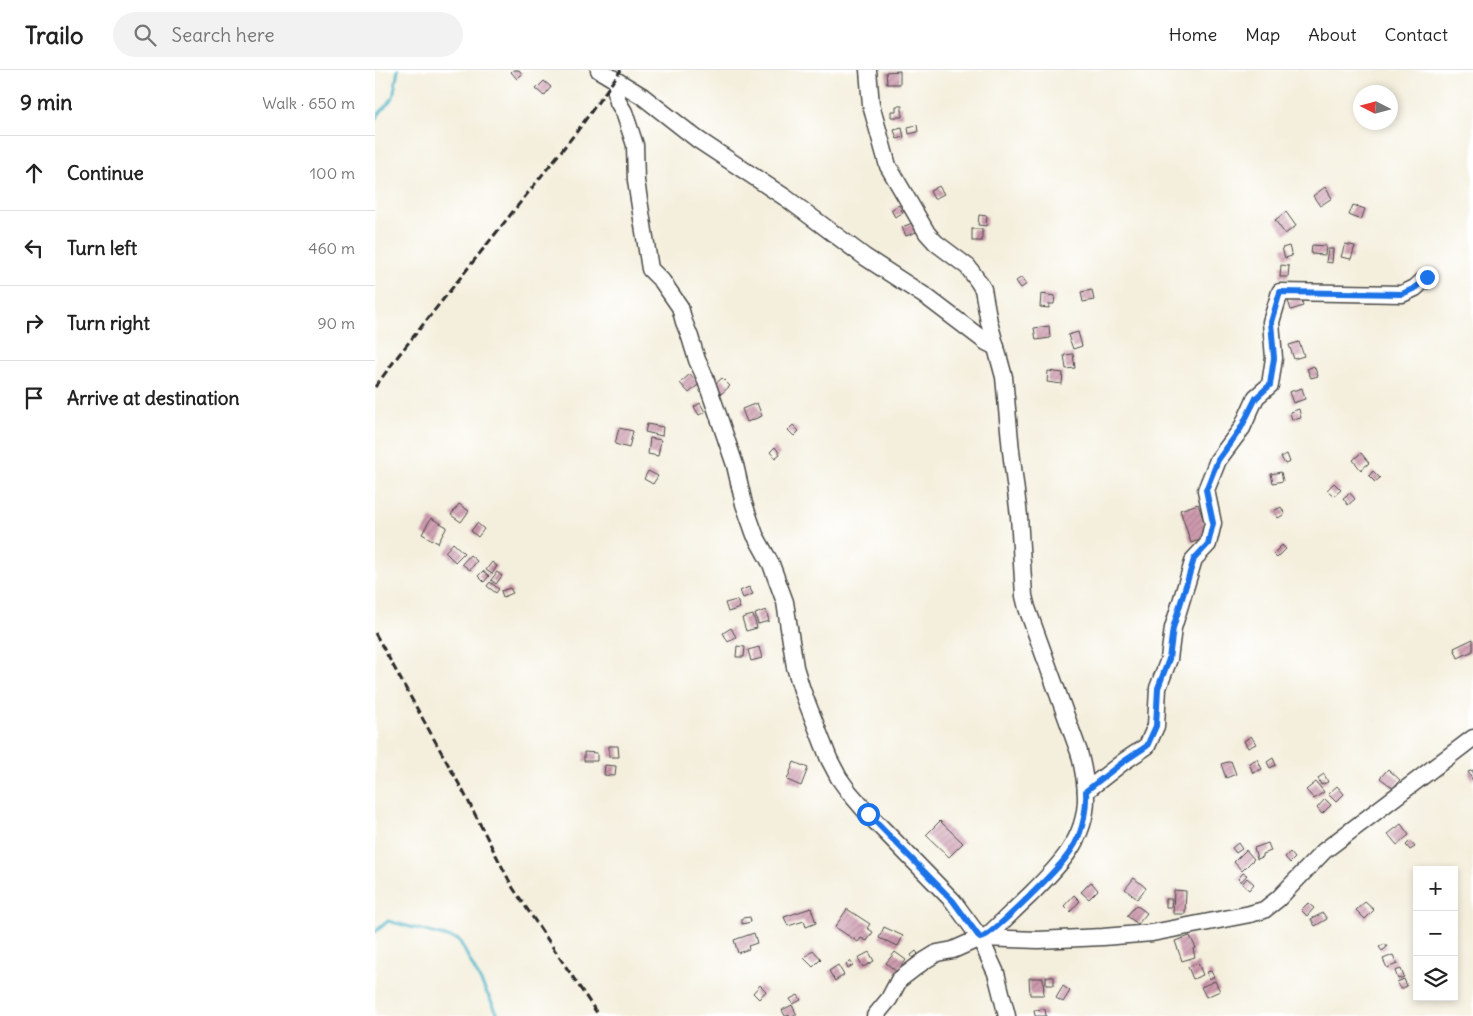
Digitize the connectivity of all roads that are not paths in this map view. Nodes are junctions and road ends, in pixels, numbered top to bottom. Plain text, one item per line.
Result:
1 (599, 70) edge
2 (868, 70) edge
3 (618, 82) junction
4 (1427, 277) dead end
5 (995, 347) junction
6 (1473, 738) edge
7 (1086, 791) junction
8 (983, 938) junction
9 (875, 1016) edge
10 (1007, 1016) edge

1 - 3 street
2 - 5 street
3 - 5 street
3 - 8 street
4 - 7 street
5 - 7 street
6 - 8 street
7 - 8 street
8 - 9 street
8 - 10 street

